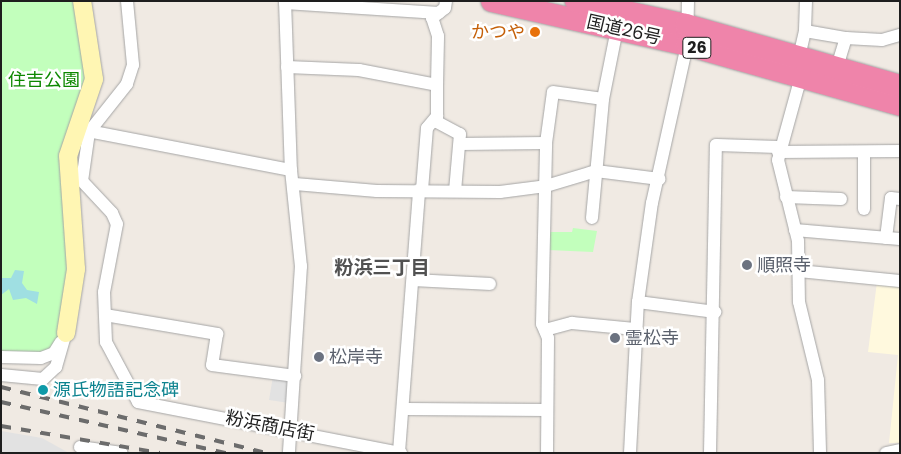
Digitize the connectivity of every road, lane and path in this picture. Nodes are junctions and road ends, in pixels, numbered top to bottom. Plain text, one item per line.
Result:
1 (82, 1) edge
2 (127, 1) edge
3 (446, 1) edge
4 (492, 1) edge
5 (576, 1) edge
6 (688, 1) edge
7 (806, 1) edge
8 (285, 2) edge
9 (439, 14) junction
10 (617, 29) junction
11 (805, 31) junction
12 (686, 35) junction
13 (900, 35) edge
14 (846, 38) junction
15 (802, 64) junction
16 (287, 67) junction
17 (837, 67) junction
18 (437, 85) junction
19 (900, 86) edge
20 (603, 99) junction
21 (900, 105) edge
22 (437, 116) junction
23 (84, 130) junction
24 (546, 143) junction
25 (460, 144) junction
26 (778, 150) junction
27 (900, 151) edge
28 (864, 152) junction
29 (291, 170) junction
30 (596, 171) junction
31 (659, 178) junction
32 (295, 184) junction
33 (546, 186) junction
34 (421, 190) junction
35 (454, 192) junction
36 (786, 197) junction
37 (841, 199) dead end
38 (900, 199) edge
39 (864, 210) dead end
40 (592, 218) dead end
41 (796, 230) junction
42 (886, 238) junction
43 (900, 239) edge
44 (799, 271) junction
45 (414, 280) junction
46 (900, 281) edge
47 (490, 284) dead end
48 (638, 302) junction
49 (715, 312) junction
50 (105, 315) junction
51 (635, 329) junction
52 (545, 330) junction
53 (66, 334) junction
54 (1, 357) edge
55 (19, 359) junction
56 (1, 374) edge
57 (295, 376) junction
58 (16, 378) junction
59 (406, 409) junction
60 (547, 410) junction
61 (292, 429) junction
62 (80, 447) dead end
63 (900, 450) edge
64 (94, 451) edge
65 (400, 452) edge
66 (122, 453) edge
67 (289, 453) edge
68 (547, 453) edge
69 (630, 453) edge
70 (710, 453) edge
71 (820, 453) edge
72 (886, 453) edge

1 - 23 street
2 - 23 street
3 - 9 street
4 - 10 highway, 国道26号 / 26
5 - 12 highway, 国道26号 / 26
6 - 12 street
7 - 11 street
8 - 9 street
8 - 16 street
9 - 18 street
10 - 12 highway, 国道26号 / 26
10 - 20 street
11 - 14 street
11 - 15 street
12 - 15 highway, 国道26号 / 26
12 - 31 street
13 - 14 street
14 - 17 street
15 - 17 highway, 国道26号 / 26
15 - 21 highway, 国道26号 / 26
15 - 26 street
16 - 18 street
16 - 29 street
17 - 19 highway, 国道26号 / 26
18 - 22 street
20 - 24 street
20 - 30 street
22 - 25 street
22 - 34 street
23 - 29 street
23 - 50 street
23 - 53 street
24 - 25 street
24 - 33 street
25 - 35 street
26 - 28 street
26 - 36 street
26 - 49 street
27 - 28 street
28 - 39 street
29 - 32 street
30 - 31 street
30 - 33 street
30 - 40 street
31 - 48 street
32 - 34 street
32 - 57 street
33 - 35 street
33 - 52 street
34 - 35 street
34 - 45 street
36 - 37 street
36 - 41 street
38 - 42 street
41 - 42 street
41 - 44 street
42 - 43 street
44 - 46 street
44 - 71 street
45 - 47 street
45 - 59 street
48 - 49 street
48 - 51 street
49 - 70 street
50 - 57 street
50 - 61 street, 粉浜商店街
51 - 52 street
51 - 69 street
52 - 60 street
53 - 55 street
53 - 58 street
54 - 55 street
55 - 58 street
56 - 58 street
57 - 61 street
59 - 60 street
59 - 65 street
60 - 68 street
61 - 65 street, 粉浜商店街
61 - 67 street
62 - 64 street
63 - 72 street
64 - 66 street

